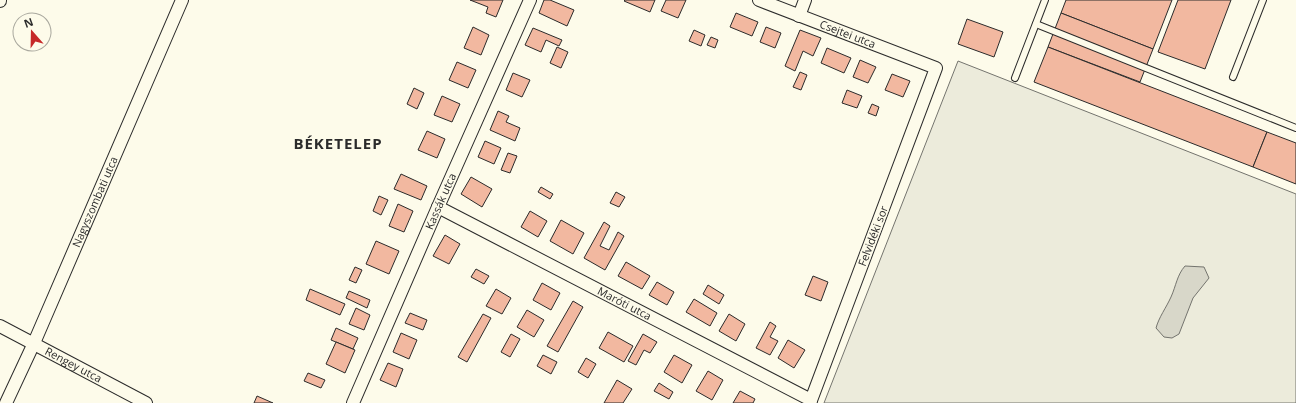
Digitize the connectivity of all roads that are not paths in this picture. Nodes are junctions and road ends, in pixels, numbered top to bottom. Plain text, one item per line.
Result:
1 (182, 0) edge
2 (530, 0) edge
3 (759, 0) edge
4 (805, 0) edge
5 (1045, 0) edge
6 (1263, 0) edge
7 (799, 16) junction
8 (1036, 24) junction
9 (936, 68) joint
10 (1233, 77) dead end
11 (1015, 78) dead end
12 (1296, 128) edge
13 (438, 207) junction
14 (0, 326) edge
15 (34, 343) junction
16 (811, 401) edge
17 (6, 403) edge
18 (146, 403) edge
19 (353, 403) edge

1 - 15 street, Nagyszombati utca
2 - 13 street, Kassák utca
3 - 7 street, Csejtei utca
4 - 7 street
5 - 8 lane
6 - 10 lane
7 - 9 street, Csejtei utca
8 - 11 lane
8 - 12 lane
9 - 16 street, Felvidéki sor
13 - 16 street, Maróti utca
13 - 19 street, Kassák utca
14 - 15 street, Rengey utca
15 - 17 street, Nagyszombati utca
15 - 18 street, Rengey utca

